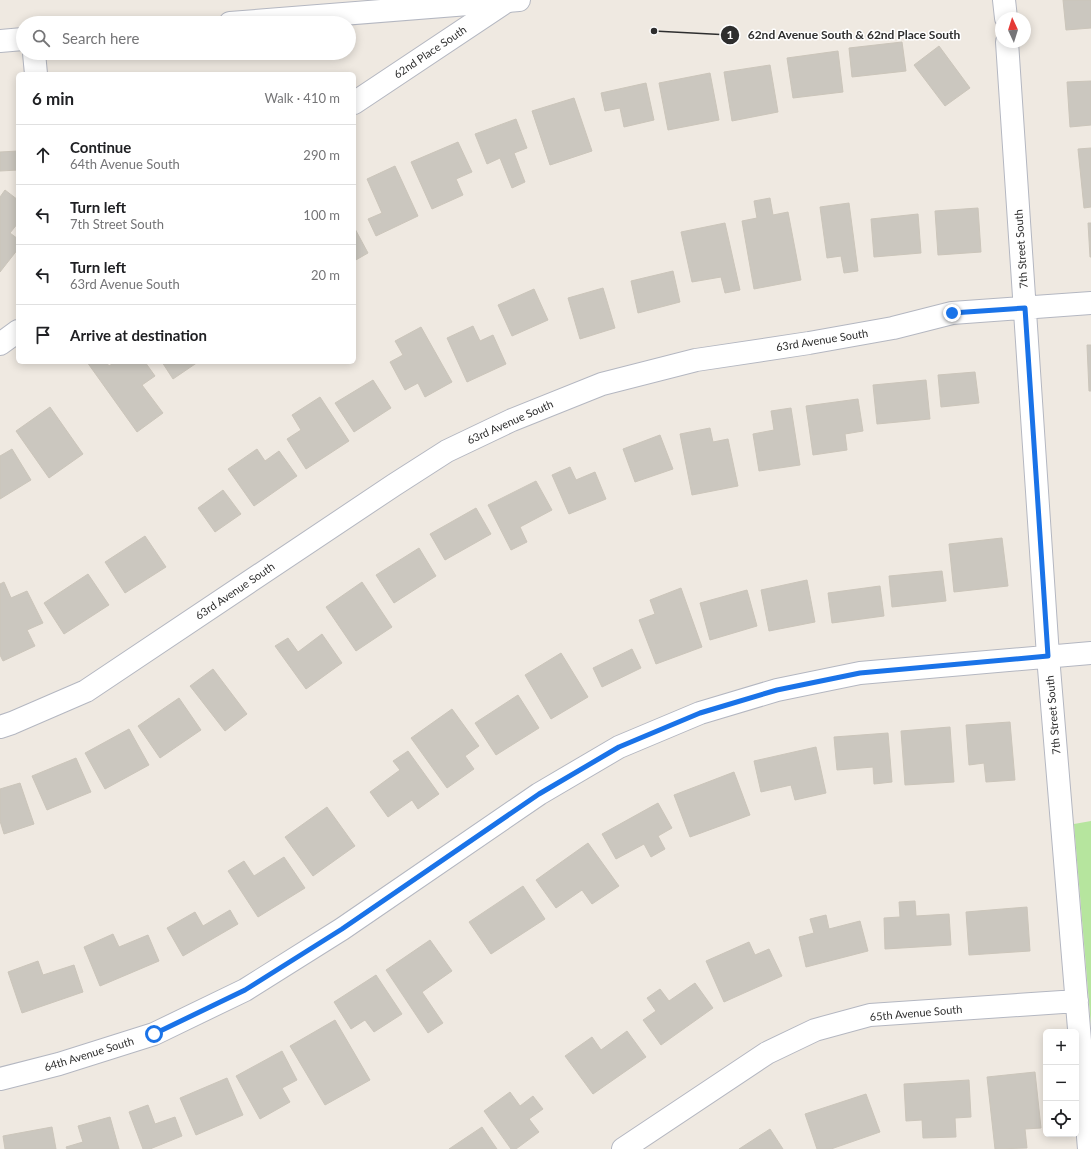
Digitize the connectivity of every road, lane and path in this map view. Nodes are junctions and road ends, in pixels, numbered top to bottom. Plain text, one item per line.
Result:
1 (513, 0) edge
2 (1004, 0) edge
3 (1005, 12) edge
4 (316, 16) edge
5 (16, 40) edge
6 (0, 41) edge
7 (1007, 48) edge
8 (35, 60) edge
9 (36, 72) edge
10 (356, 102) edge
11 (1091, 303) edge
12 (1025, 308) junction
13 (16, 332) edge
14 (0, 344) edge
15 (1091, 653) edge
16 (1048, 656) junction
17 (0, 727) edge
18 (1077, 1001) junction
19 (0, 1079) edge
20 (623, 1149) edge
21 (1089, 1149) edge

1 - 4 street
1 - 10 street, 62nd Place South
2 - 3 street
5 - 6 street
7 - 12 street, 7th Street South
8 - 9 street
11 - 12 street, 63rd Avenue South
12 - 16 street, 7th Street South
12 - 17 street, 63rd Avenue South
13 - 14 street
15 - 16 street, 64th Avenue South
16 - 18 street, 7th Street South
16 - 19 street, 64th Avenue South
18 - 20 street, 65th Avenue South
18 - 21 street, 7th Street South

